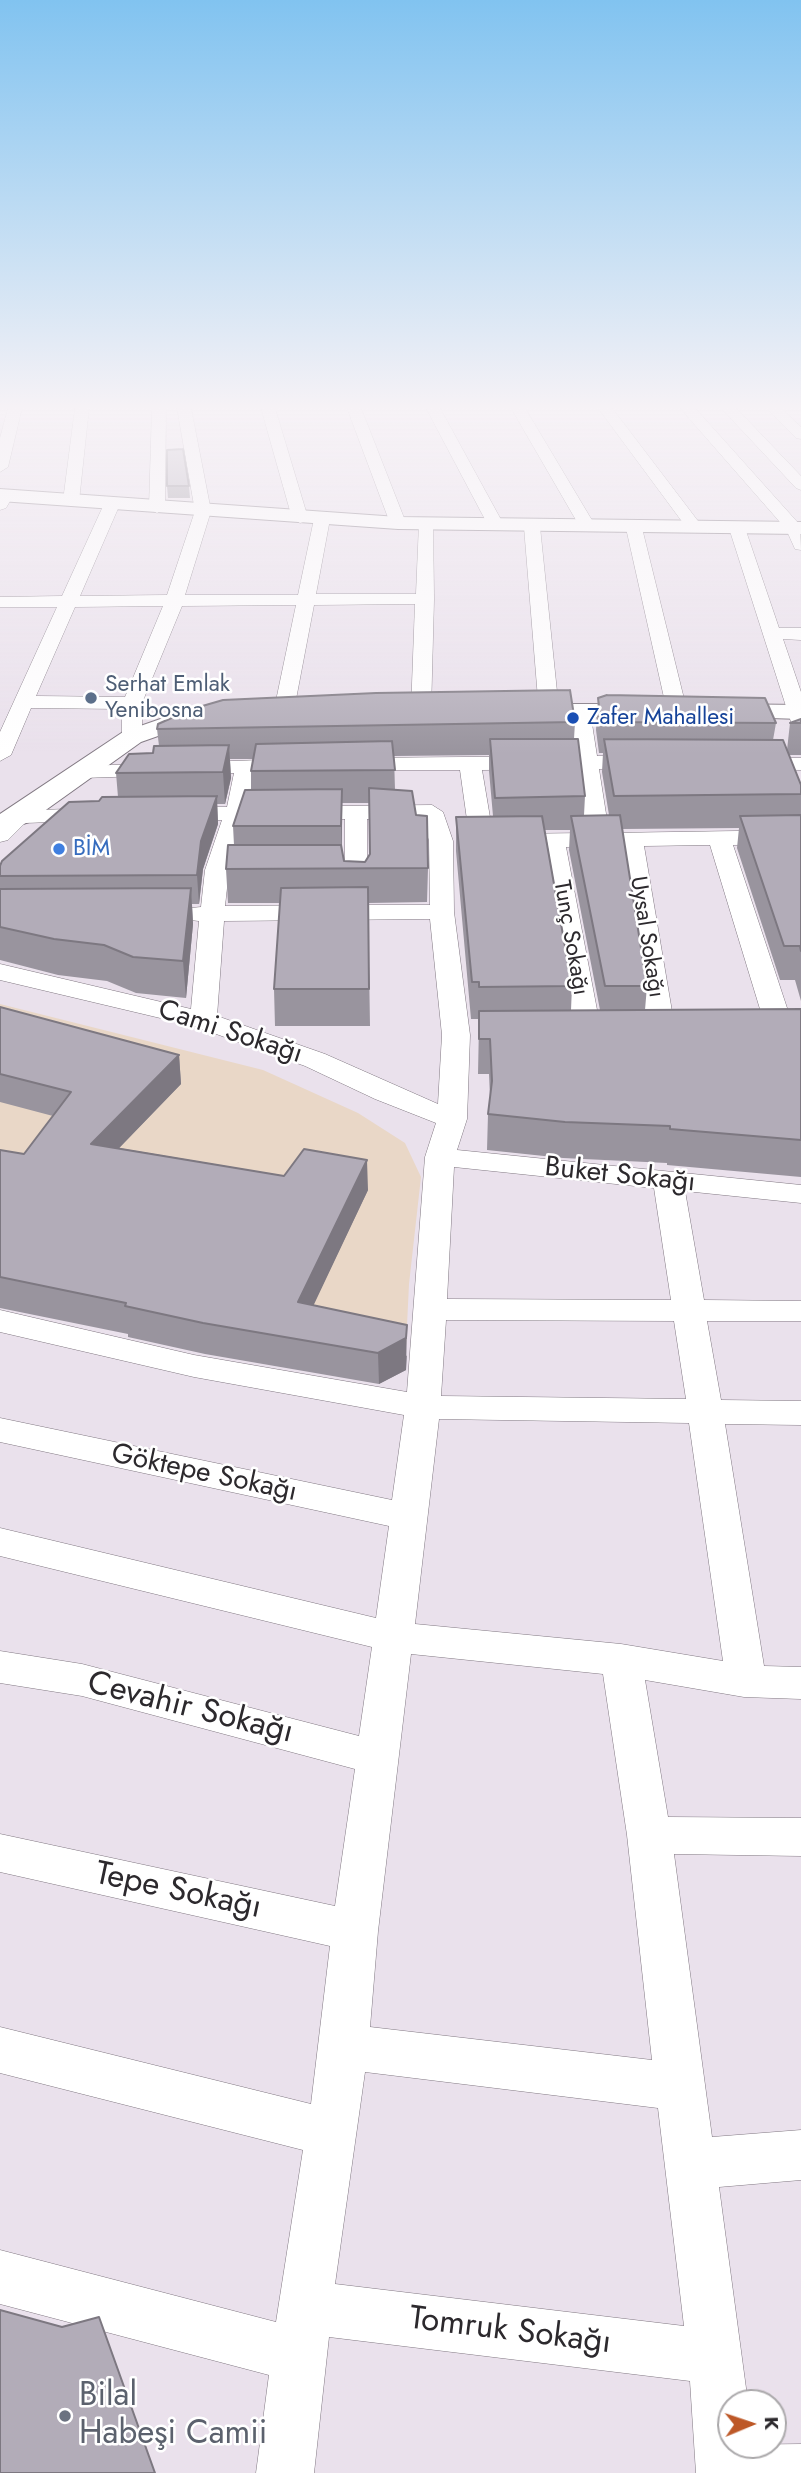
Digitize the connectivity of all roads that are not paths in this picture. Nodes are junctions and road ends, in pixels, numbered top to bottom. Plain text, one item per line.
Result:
1 (104, 523) edge
2 (199, 523) edge
3 (321, 523) edge
4 (410, 523) edge
5 (495, 523) edge
6 (586, 523) edge
7 (692, 523) edge
8 (427, 524) junction
9 (497, 527) junction
10 (532, 527) junction
11 (588, 527) junction
12 (634, 528) junction
13 (695, 528) junction
14 (737, 528) junction
15 (799, 534) edge
16 (425, 598) junction
17 (306, 599) junction
18 (175, 600) junction
19 (71, 601) junction
20 (0, 602) edge
21 (772, 634) junction
22 (801, 634) edge
23 (24, 702) junction
24 (132, 703) junction
25 (549, 710) junction
26 (580, 710) junction
27 (421, 711) junction
28 (447, 711) edge
29 (498, 711) edge
30 (677, 711) junction
31 (393, 712) edge
32 (310, 714) edge
33 (283, 715) junction
34 (800, 716) edge
35 (255, 717) edge
36 (228, 719) edge
37 (132, 737) junction
38 (1, 752) edge
39 (588, 761) junction
40 (470, 762) junction
41 (671, 762) edge
42 (727, 763) edge
43 (308, 764) edge
44 (335, 764) edge
45 (245, 766) junction
46 (799, 769) edge
47 (82, 772) junction
48 (477, 811) junction
49 (356, 813) junction
50 (235, 814) junction
51 (6, 825) edge
52 (437, 827) junction
53 (719, 838) junction
54 (801, 838) edge
55 (631, 839) junction
56 (553, 840) junction
57 (599, 840) junction
58 (482, 841) junction
59 (217, 870) junction
60 (245, 870) edge
61 (328, 870) edge
62 (356, 870) junction
63 (442, 912) junction
64 (356, 913) junction
65 (172, 914) edge
66 (212, 914) junction
67 (0, 972) edge
68 (203, 1020) junction
69 (779, 1033) edge
70 (625, 1035) joint
71 (452, 1119) junction
72 (440, 1157) junction
73 (668, 1181) junction
74 (801, 1194) edge
75 (430, 1309) junction
76 (687, 1311) junction
77 (801, 1311) edge
78 (0, 1321) edge
79 (423, 1407) junction
80 (706, 1412) junction
81 (801, 1413) edge
82 (0, 1430) edge
83 (409, 1517) junction
84 (0, 1542) edge
85 (393, 1637) junction
86 (621, 1660) junction
87 (0, 1667) edge
88 (744, 1681) junction
89 (801, 1683) edge
90 (378, 1758) junction
91 (649, 1835) junction
92 (801, 1837) edge
93 (0, 1853) edge
94 (355, 1931) junction
95 (344, 2047) junction
96 (0, 2050) edge
97 (680, 2087) junction
98 (330, 2133) junction
99 (801, 2155) edge
100 (690, 2164) junction
101 (0, 2277) edge
102 (303, 2332) junction
103 (716, 2357) junction
104 (724, 2471) edge
105 (285, 2473) edge
106 (801, 2473) edge

1 - 19 street
2 - 18 street
3 - 17 street
4 - 8 main road
5 - 9 street
6 - 11 street
7 - 13 street
8 - 9 main road
8 - 16 street
9 - 10 main road
10 - 11 main road
10 - 25 street
11 - 12 main road
12 - 13 main road
12 - 30 street
13 - 14 main road
14 - 15 main road
14 - 21 street
16 - 17 street
16 - 27 street
17 - 18 street
17 - 33 street
18 - 19 street
18 - 24 street
19 - 20 street
19 - 23 street
21 - 22 street
21 - 34 street
23 - 24 street
23 - 38 street
24 - 37 street
25 - 26 main road
25 - 29 main road
26 - 30 main road
26 - 39 street
27 - 28 main road
27 - 31 main road
30 - 34 main road
32 - 33 main road
33 - 35 main road
36 - 37 main road
37 - 47 main road
39 - 40 street
39 - 41 street
39 - 57 street
40 - 44 street
40 - 48 street
42 - 46 street
43 - 45 street
45 - 47 street
45 - 50 street
47 - 51 main road
48 - 52 street
48 - 58 street
49 - 50 street
49 - 52 street
49 - 62 street
50 - 51 street
50 - 59 street
52 - 58 street
52 - 63 street
53 - 54 street
53 - 55 street
53 - 69 street
55 - 57 street
55 - 70 street, Uysal Sokağı
56 - 57 street
56 - 58 street
56 - 70 street, Tunç Sokağı
59 - 60 street
59 - 66 street
61 - 62 street
62 - 64 street
63 - 64 street
63 - 71 street
64 - 66 street
65 - 66 street
66 - 68 street
67 - 68 street, Cami Sokağı
68 - 71 street, Cami Sokağı
71 - 72 street
72 - 73 street, Buket Sokağı
72 - 75 street
73 - 74 street, Buket Sokağı
73 - 76 street
75 - 76 street
75 - 79 street
76 - 77 street
76 - 80 street
78 - 79 street
79 - 80 street
79 - 83 street
80 - 81 street
80 - 88 street
82 - 83 street, Göktepe Sokağı
83 - 85 street
84 - 85 street
85 - 86 street
85 - 90 street
86 - 88 street
86 - 91 street
87 - 90 street, Cevahir Sokağı
88 - 89 street
90 - 94 street
91 - 92 street
91 - 97 street
93 - 94 street, Tepe Sokağı
94 - 95 street
95 - 97 street
95 - 98 street
96 - 98 street
97 - 100 street
98 - 102 street
99 - 100 street
100 - 103 street
101 - 102 street, Tomruk Sokağı
102 - 103 street, Tomruk Sokağı
102 - 105 street
103 - 104 street
104 - 106 street

